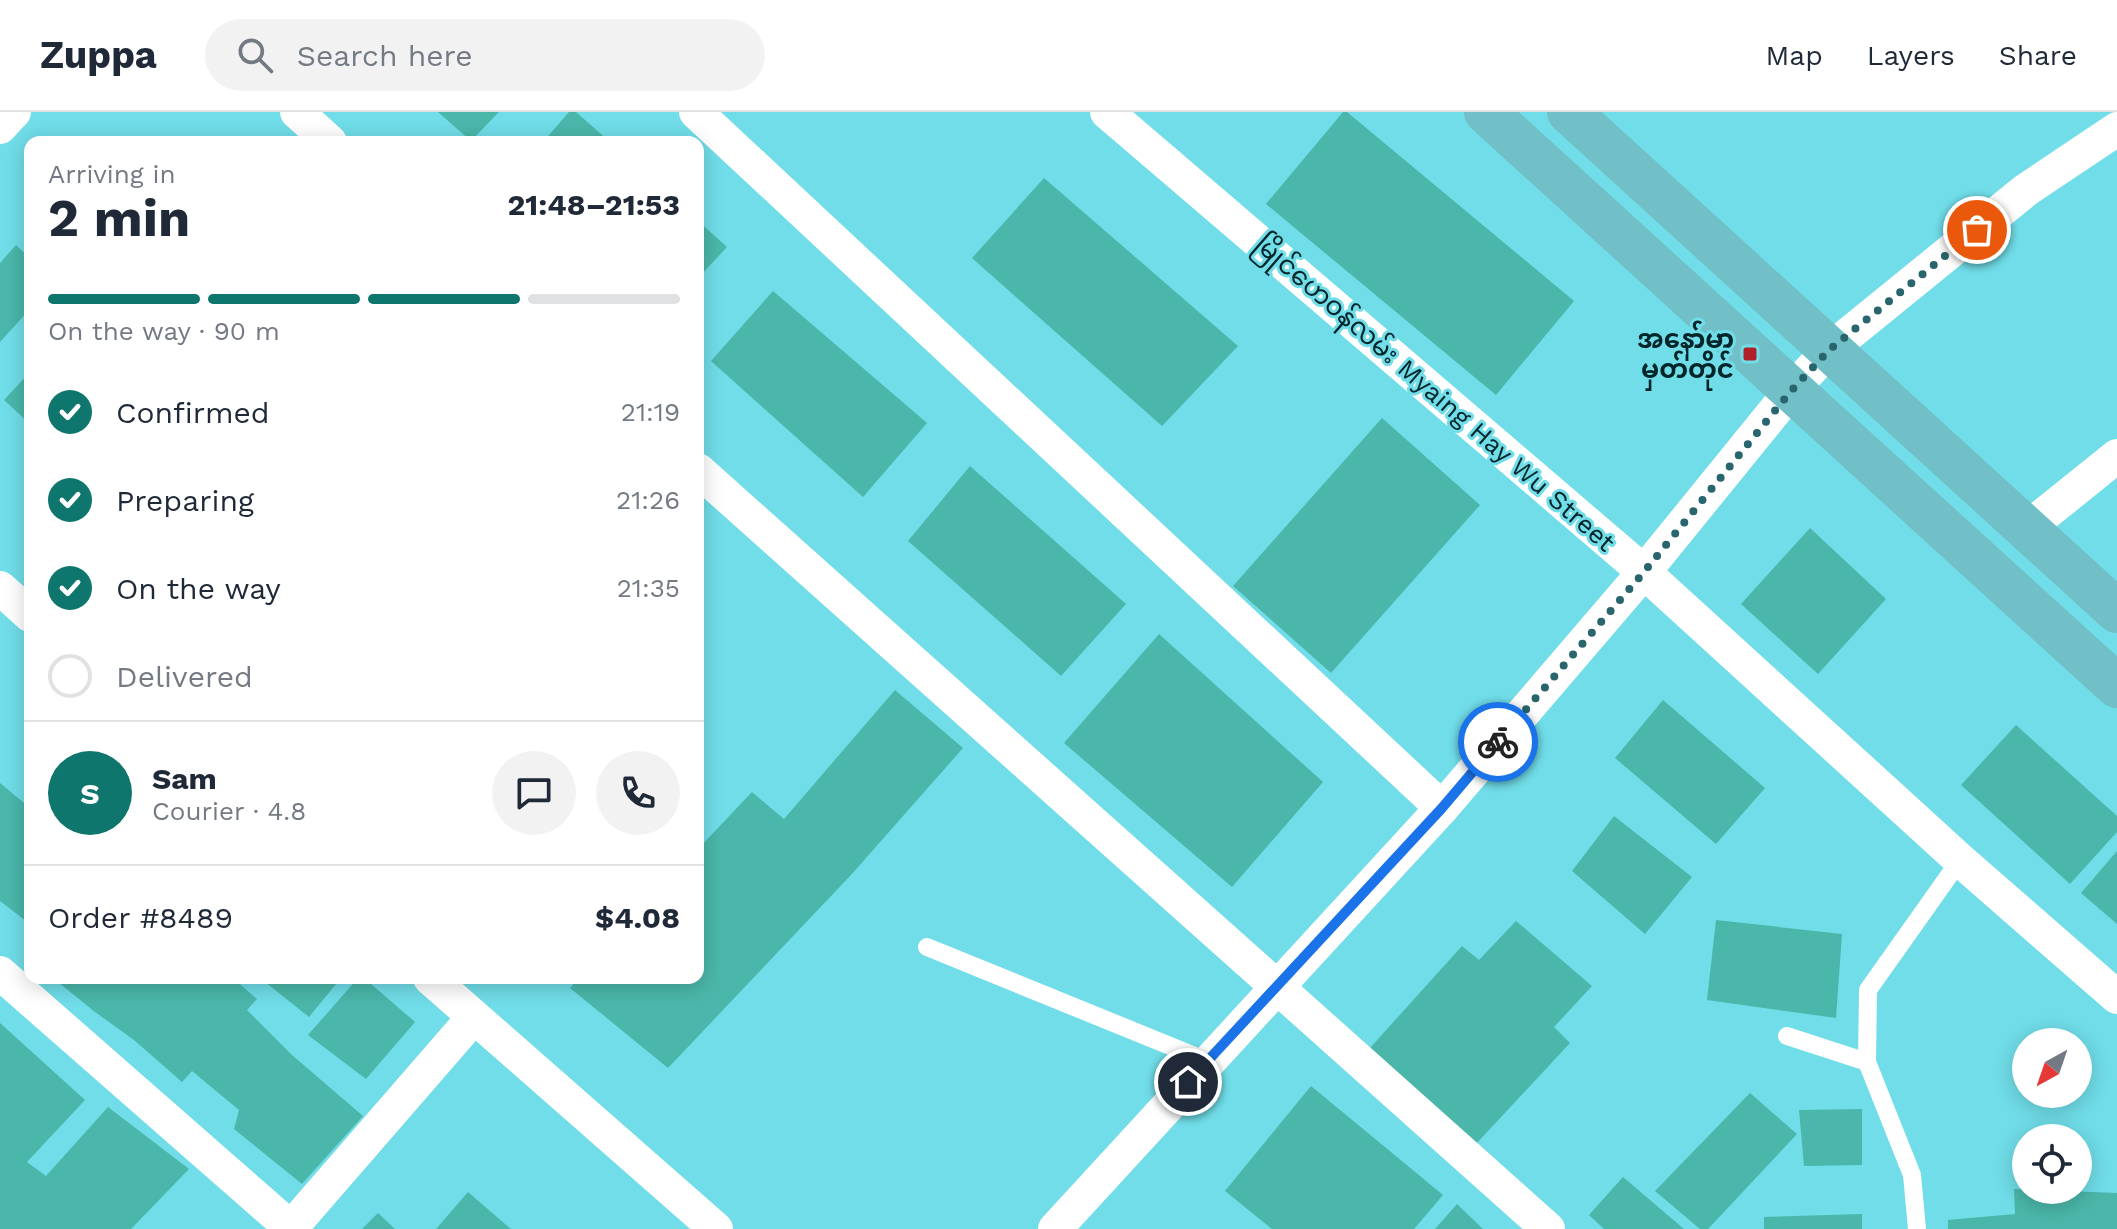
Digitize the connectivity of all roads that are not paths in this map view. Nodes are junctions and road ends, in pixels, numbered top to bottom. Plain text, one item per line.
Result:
1 (14, 112) edge
2 (297, 112) edge
3 (696, 112) edge
4 (1107, 112) edge
5 (1486, 112) edge
6 (1569, 112) edge
7 (0, 127) edge
8 (2117, 129) edge
9 (323, 136) edge
10 (1829, 350) junction
11 (1791, 391) junction
12 (2117, 456) edge
13 (704, 475) edge
14 (2025, 530) junction
15 (1644, 572) junction
16 (0, 588) edge
17 (24, 610) edge
18 (2117, 611) edge
19 (2117, 686) edge
20 (1442, 808) junction
21 (1960, 860) junction
22 (927, 947) dead end
23 (0, 973) edge
24 (436, 984) edge
25 (1276, 985) junction
26 (2117, 997) edge
27 (473, 1018) junction
28 (1787, 1036) dead end
29 (1207, 1061) junction
30 (1867, 1062) junction
31 (290, 1228) edge
32 (716, 1229) edge
33 (1055, 1229) edge
34 (1548, 1229) edge
35 (1917, 1229) edge

1 - 7 street
2 - 9 street
3 - 20 street
4 - 15 street, မြိုင်ဟေဝန်လမ်း Myaing Hay Wu Street
5 - 11 main road
6 - 10 main road
8 - 10 street
10 - 11 street
10 - 14 main road
11 - 15 street
11 - 19 main road
12 - 14 street
13 - 25 street
14 - 18 main road
15 - 20 street
15 - 21 street, မြိုင်ဟေဝန်လမ်း Myaing Hay Wu Street
16 - 17 street
20 - 25 street
21 - 26 street, မြိုင်ဟေဝန်လမ်း Myaing Hay Wu Street
21 - 30 lane
22 - 29 lane
23 - 31 street
24 - 27 street
25 - 29 street
25 - 34 street
27 - 31 street
27 - 32 street
28 - 30 lane
29 - 33 street
30 - 35 lane

